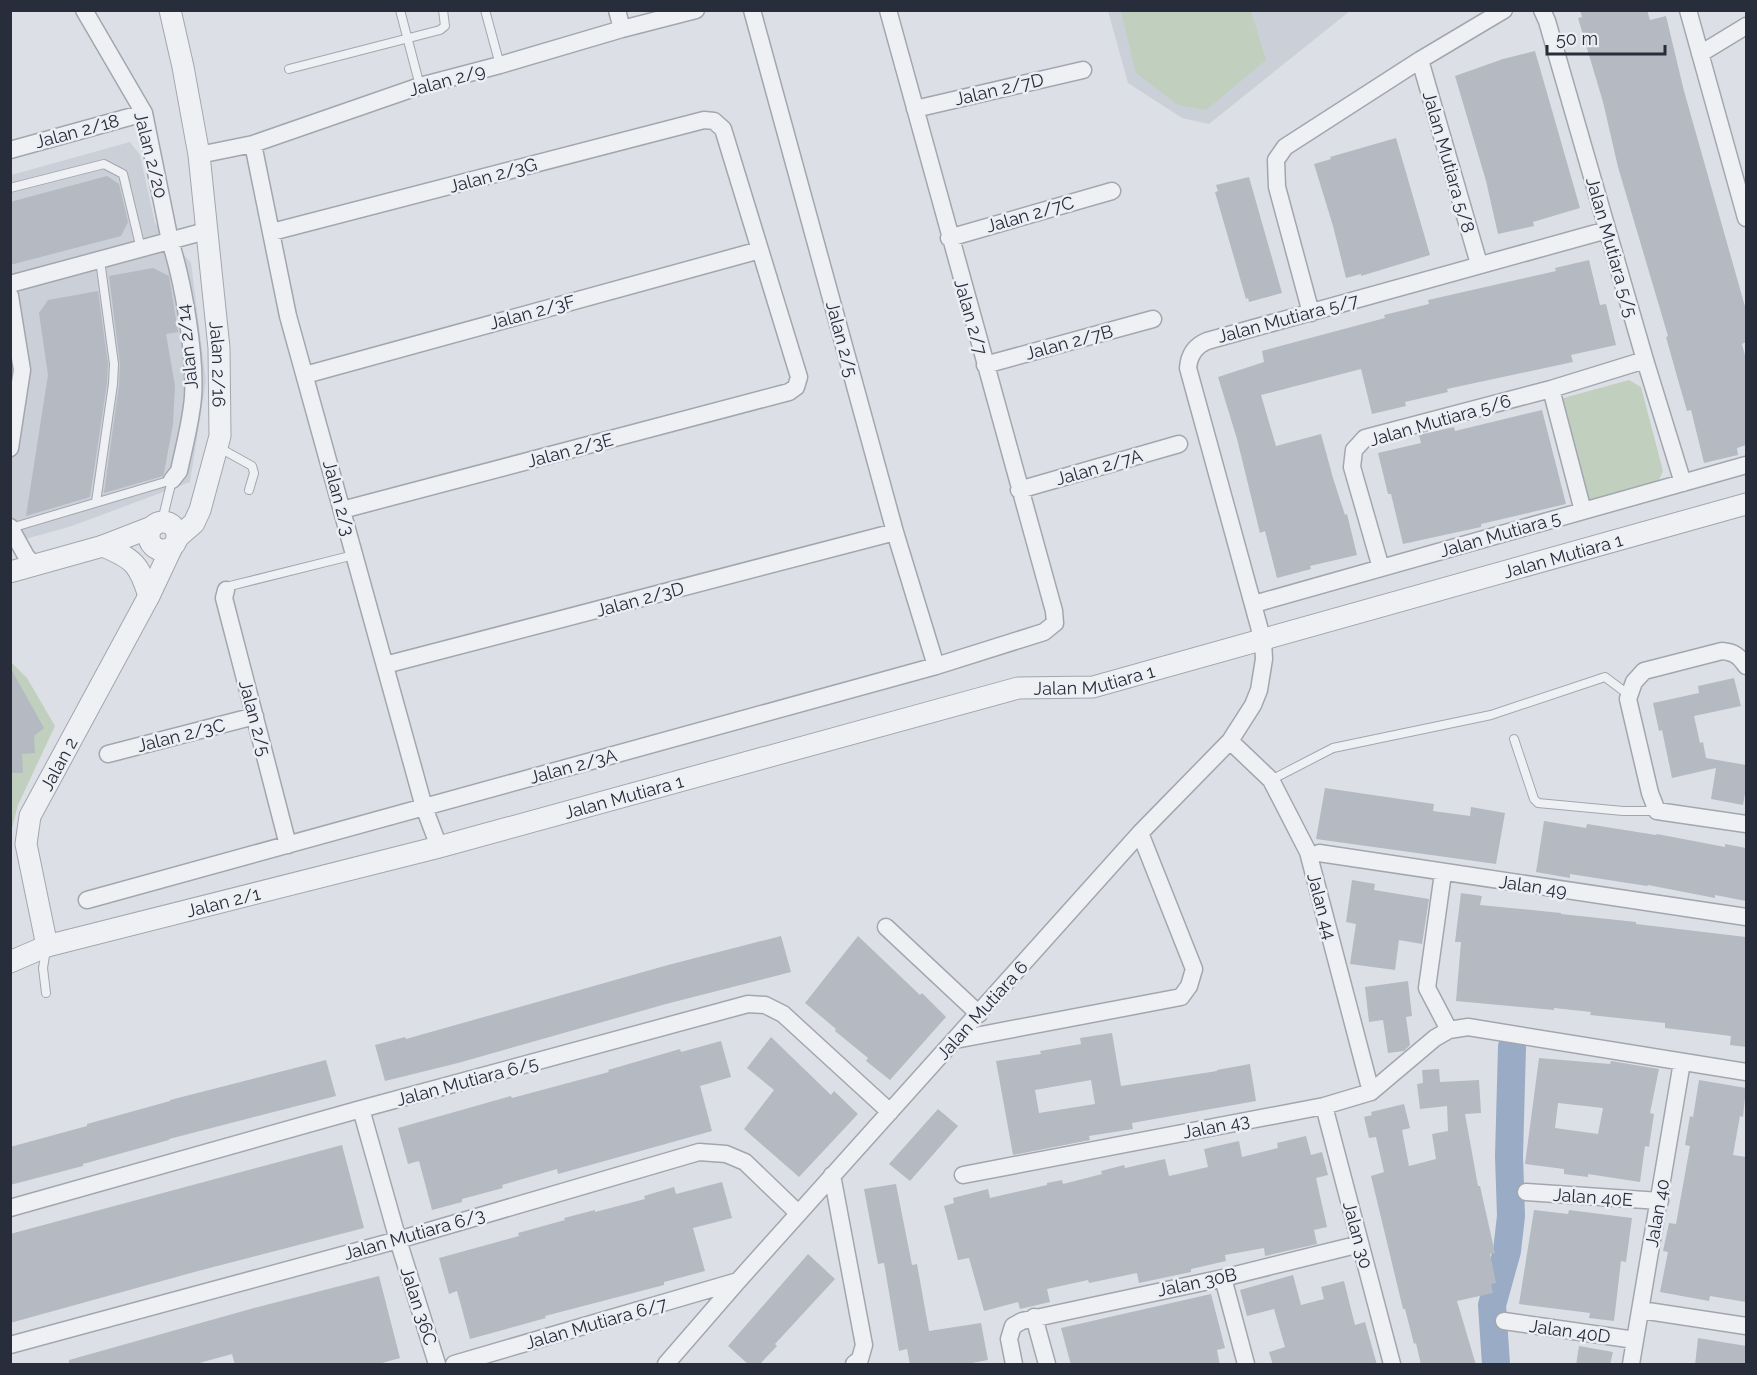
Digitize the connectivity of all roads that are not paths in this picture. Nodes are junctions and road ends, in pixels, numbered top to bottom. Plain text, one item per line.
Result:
1 (84, 10) edge
2 (170, 10) edge
3 (400, 10) edge
4 (443, 10) edge
5 (485, 10) edge
6 (617, 10) edge
7 (696, 10) edge
8 (752, 10) edge
9 (888, 10) edge
10 (1504, 10) edge
11 (1542, 10) edge
12 (1688, 10) edge
13 (1746, 26) edge
14 (622, 28) junction
15 (407, 38) junction
16 (1700, 54) junction
17 (1420, 60) junction
18 (500, 65) junction
19 (289, 69) dead end
20 (1083, 70) dead end
21 (420, 86) junction
22 (915, 109) junction
23 (144, 113) junction
24 (253, 144) junction
25 (10, 150) edge
26 (199, 155) junction
27 (10, 188) edge
28 (1742, 188) edge
29 (1112, 191) dead end
30 (1746, 218) edge
31 (1607, 230) junction
32 (206, 231) junction
33 (272, 232) junction
34 (949, 238) junction
35 (170, 241) junction
36 (141, 249) junction
37 (760, 250) junction
38 (100, 260) junction
39 (1479, 264) junction
40 (10, 284) edge
41 (10, 296) edge
42 (1311, 313) junction
43 (1153, 319) dead end
44 (1645, 360) junction
45 (985, 365) junction
46 (16, 371) edge
47 (305, 375) junction
48 (1551, 389) junction
49 (1179, 444) dead end
50 (218, 447) junction
51 (11, 448) edge
52 (1746, 465) edge
53 (172, 480) junction
54 (1683, 483) junction
55 (249, 490) dead end
56 (1019, 490) junction
57 (96, 502) junction
58 (1746, 504) edge
59 (342, 510) junction
60 (1583, 511) junction
61 (11, 527) edge
62 (895, 532) junction
63 (162, 534) junction
64 (103, 546) junction
65 (354, 555) junction
66 (35, 566) junction
67 (1381, 568) junction
68 (10, 572) edge
69 (226, 590) joint
70 (149, 596) junction
71 (1254, 604) junction
72 (1055, 623) joint
73 (1263, 641) junction
74 (385, 665) junction
75 (936, 666) junction
76 (1746, 666) edge
77 (1629, 697) junction
78 (255, 716) junction
79 (1514, 739) dead end
80 (1230, 741) junction
81 (108, 754) dead end
82 (1271, 780) junction
83 (424, 807) junction
84 (1657, 811) junction
85 (1746, 824) edge
86 (1140, 833) junction
87 (288, 845) junction
88 (439, 847) junction
89 (1319, 853) dead end
90 (1443, 873) junction
91 (87, 900) dead end
92 (1746, 917) edge
93 (886, 927) dead end
94 (47, 946) junction
95 (10, 962) edge
96 (46, 993) dead end
97 (979, 1014) junction
98 (1449, 1030) junction
99 (955, 1040) junction
100 (1682, 1062) junction
101 (1746, 1072) edge
102 (1371, 1092) junction
103 (1324, 1106) junction
104 (361, 1109) junction
105 (890, 1112) junction
106 (832, 1175) junction
107 (963, 1175) dead end
108 (1526, 1192) dead end
109 (1660, 1201) junction
110 (10, 1208) edge
111 (798, 1213) junction
112 (398, 1240) junction
113 (1360, 1244) junction
114 (1223, 1278) junction
115 (738, 1281) junction
116 (1641, 1310) junction
117 (1034, 1317) junction
118 (1504, 1321) dead end
119 (1746, 1326) edge
120 (1635, 1340) junction
121 (10, 1345) edge
122 (437, 1365) edge
123 (454, 1365) edge
124 (666, 1365) edge
125 (854, 1365) edge
126 (1014, 1365) edge
127 (1047, 1365) edge
128 (1246, 1365) edge
129 (1392, 1365) edge
130 (1632, 1365) edge

1 - 23 street, Jalan 2/20
2 - 26 street, Jalan 2/16
3 - 15 lane
4 - 15 lane
5 - 18 lane
6 - 14 street
7 - 14 street, Jalan 2/9
8 - 62 street, Jalan 2/5
9 - 22 street, Jalan 2/7
10 - 17 street
11 - 31 street, Jalan Mutiara 5/5
12 - 16 street
13 - 16 street
14 - 18 street, Jalan 2/9
15 - 19 lane
15 - 21 lane
16 - 28 street
17 - 39 street, Jalan Mutiara 5/8
17 - 42 street
18 - 21 street, Jalan 2/9
20 - 22 street, Jalan 2/7D
21 - 24 street, Jalan 2/9
22 - 34 street, Jalan 2/7
23 - 25 street, Jalan 2/18
23 - 35 street, Jalan 2/20
24 - 26 street, Jalan 2/9
24 - 33 street, Jalan 2/3
26 - 32 street, Jalan 2/16
27 - 36 lane
28 - 30 street
29 - 34 street, Jalan 2/7C
31 - 39 street, Jalan Mutiara 5/7
31 - 44 street, Jalan Mutiara 5/5
32 - 35 street
32 - 50 street, Jalan 2/16
33 - 37 street, Jalan 2/3G
33 - 47 street, Jalan 2/3
34 - 45 street, Jalan 2/7
35 - 36 street
35 - 53 street, Jalan 2/14
36 - 38 street
37 - 47 street, Jalan 2/3F
37 - 59 street, Jalan 2/3E
38 - 40 street
38 - 57 lane
39 - 42 street, Jalan Mutiara 5/7
41 - 46 street
42 - 71 street, Jalan Mutiara 5/7
43 - 45 street, Jalan 2/7B
44 - 48 street, Jalan Mutiara 5/6
44 - 54 street, Jalan Mutiara 5/5
45 - 56 street, Jalan 2/7
46 - 51 street
47 - 59 street, Jalan 2/3
48 - 60 street
48 - 67 street, Jalan Mutiara 5/6
49 - 56 street, Jalan 2/7A
50 - 55 lane
50 - 63 street, Jalan 2/16
52 - 54 street, Jalan Mutiara 5
53 - 57 lane
53 - 63 lane, Jalan 2/14
54 - 60 street, Jalan Mutiara 5
56 - 72 street, Jalan 2/7
57 - 61 lane
58 - 73 street, Jalan Mutiara 1
59 - 65 street, Jalan 2/3
60 - 67 street, Jalan Mutiara 5
61 - 66 street
62 - 74 street, Jalan 2/3D
62 - 75 street, Jalan 2/5
63 - 64 street
63 - 70 street, Jalan 2
64 - 66 street
64 - 70 street
65 - 69 lane
65 - 74 street, Jalan 2/3
66 - 68 street
67 - 71 street, Jalan Mutiara 5
69 - 78 street, Jalan 2/5
70 - 94 street, Jalan 2
71 - 73 street, Jalan Mutiara 5/7
72 - 75 street, Jalan 2/3A
73 - 80 street, Jalan Mutiara 6
73 - 88 street, Jalan Mutiara 1
74 - 83 street, Jalan 2/3
75 - 83 street, Jalan 2/3A
76 - 77 street
77 - 82 lane
77 - 84 street
78 - 81 street, Jalan 2/3C
78 - 87 street, Jalan 2/5
79 - 84 lane
80 - 82 street, Jalan 44
80 - 86 street, Jalan Mutiara 6
82 - 102 street, Jalan 44
83 - 87 street, Jalan 2/3A
83 - 88 street, Jalan 2/3
84 - 85 street
86 - 97 street, Jalan Mutiara 6
86 - 99 street
87 - 91 street, Jalan 2/3A
88 - 94 street, Jalan 2/1
89 - 90 street, Jalan 49
90 - 92 street, Jalan 49
90 - 98 street
93 - 97 street
94 - 95 street, Jalan 2/1
94 - 96 lane
97 - 99 street, Jalan Mutiara 6
98 - 100 street
98 - 102 street, Jalan 43
99 - 105 street, Jalan Mutiara 6
100 - 101 street
100 - 109 street, Jalan 40
102 - 103 street, Jalan 43
103 - 107 street, Jalan 43
103 - 113 street, Jalan 30
104 - 105 street, Jalan Mutiara 6/5
104 - 110 street, Jalan Mutiara 6/5
104 - 112 street, Jalan 36C
105 - 106 street, Jalan Mutiara 6
106 - 111 street, Jalan Mutiara 6
106 - 125 street
108 - 109 street, Jalan 40E
109 - 116 street, Jalan 40
111 - 112 street, Jalan Mutiara 6/3
111 - 115 street, Jalan Mutiara 6
112 - 121 street, Jalan Mutiara 6/3
112 - 122 street, Jalan 36C
113 - 114 street, Jalan 30B
113 - 129 street, Jalan 30
114 - 117 street, Jalan 30B
114 - 128 street
115 - 123 street, Jalan Mutiara 6/7
115 - 124 street, Jalan Mutiara 6
116 - 119 street
116 - 120 street, Jalan 40
117 - 126 street
117 - 127 street
118 - 120 street, Jalan 40D
120 - 130 street, Jalan 40

